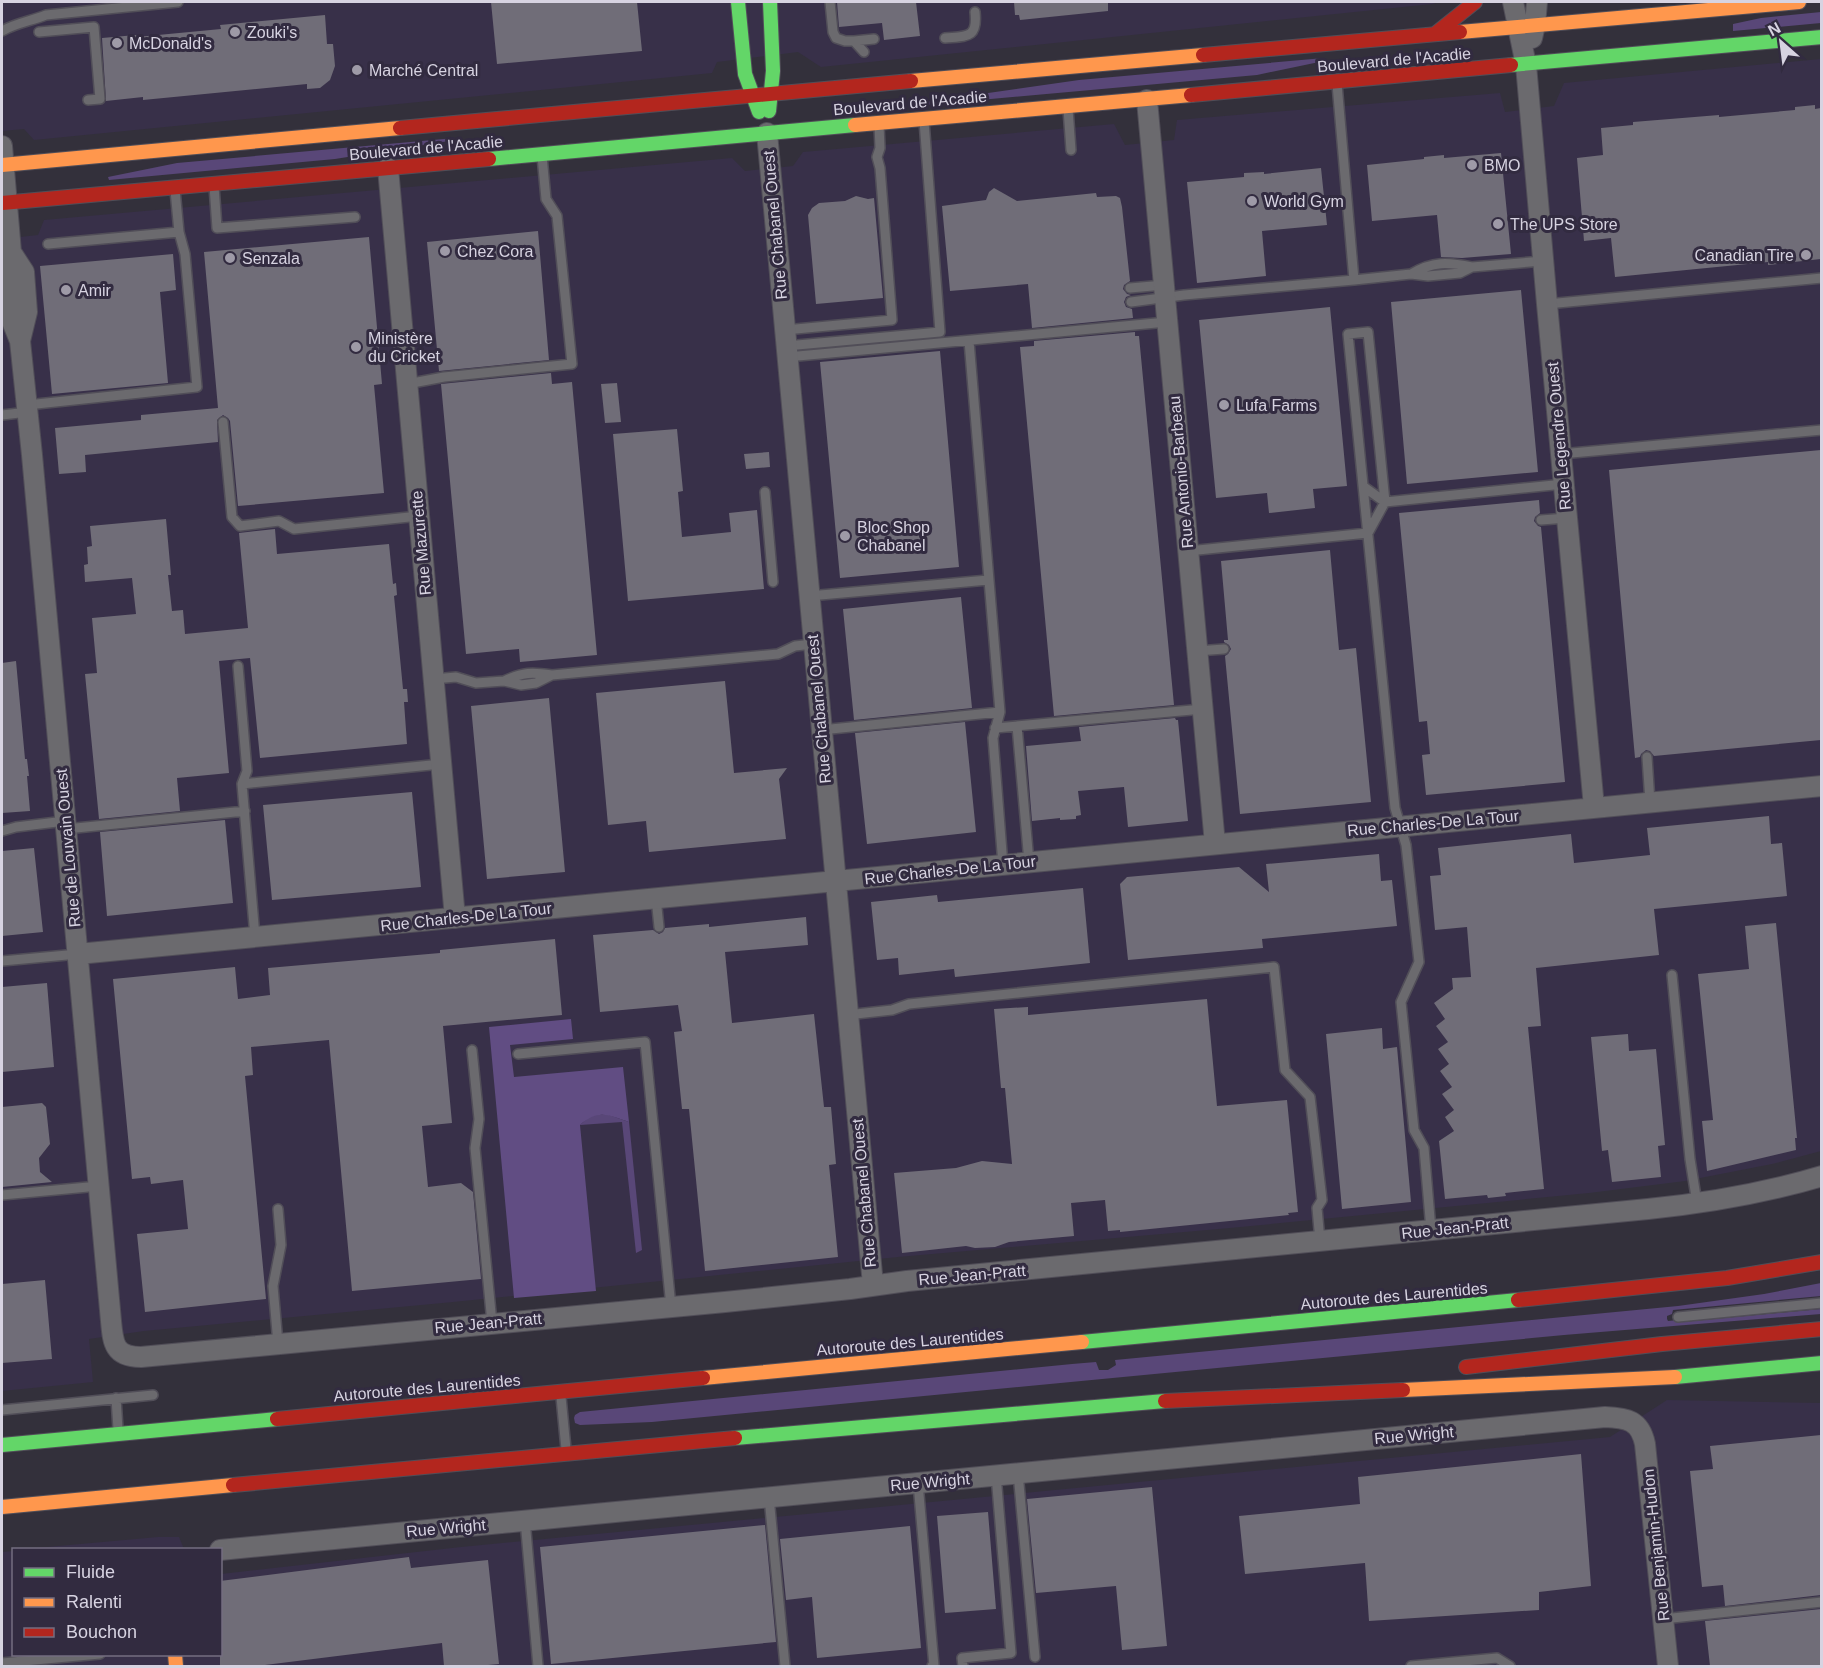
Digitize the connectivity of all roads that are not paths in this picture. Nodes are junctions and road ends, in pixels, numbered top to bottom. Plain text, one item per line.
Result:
1 (165, 2) edge
2 (178, 2) edge
3 (738, 2) edge
4 (770, 2) edge
5 (830, 2) edge
6 (1475, 2) edge
7 (1513, 2) edge
8 (1537, 2) edge
9 (1799, 2) edge
10 (1592, 7) dead end
11 (975, 12) dead end
12 (1610, 18) junction
13 (1526, 26) junction
14 (2, 31) edge
15 (39, 32) dead end
16 (1435, 34) junction
17 (1821, 37) edge
18 (945, 38) dead end
19 (874, 39) dead end
20 (854, 40) junction
21 (864, 52) dead end
22 (1526, 64) junction
23 (1336, 82) junction
24 (771, 94) junction
25 (753, 96) junction
26 (88, 100) dead end
27 (1147, 100) junction
28 (1067, 106) junction
29 (924, 119) junction
30 (879, 123) junction
31 (767, 133) junction
32 (1071, 150) dead end
33 (542, 153) junction
34 (2, 159) edge
35 (388, 168) junction
36 (213, 184) junction
37 (175, 187) junction
38 (4, 203) edge
39 (355, 217) dead end
40 (179, 232) junction
41 (48, 244) dead end
42 (6, 253) edge
43 (1543, 261) junction
44 (1821, 278) edge
45 (1354, 280) junction
46 (4, 283) edge
47 (1130, 288) dead end
48 (1164, 292) junction
49 (1131, 302) dead end
50 (1547, 304) junction
51 (1167, 322) junction
52 (940, 332) junction
53 (969, 340) junction
54 (20, 341) junction
55 (941, 343) junction
56 (786, 345) junction
57 (407, 384) junction
58 (28, 409) junction
59 (2, 415) edge
60 (223, 422) dead end
61 (1821, 430) edge
62 (1561, 454) junction
63 (1564, 484) junction
64 (1364, 487) junction
65 (765, 492) dead end
66 (1385, 502) junction
67 (419, 516) junction
68 (1567, 518) junction
69 (1541, 520) dead end
70 (1368, 533) junction
71 (1188, 551) junction
72 (988, 580) junction
73 (773, 582) dead end
74 (809, 596) junction
75 (813, 644) junction
76 (1224, 649) dead end
77 (1197, 651) junction
78 (238, 666) dead end
79 (434, 679) junction
80 (1203, 709) junction
81 (1000, 712) junction
82 (1017, 726) junction
83 (995, 728) junction
84 (821, 730) junction
85 (1647, 757) dead end
86 (441, 764) junction
87 (242, 784) junction
88 (1821, 786) edge
89 (1650, 802) junction
90 (1594, 807) junction
91 (244, 810) junction
92 (66, 825) junction
93 (1401, 826) junction
94 (2, 831) edge
95 (1215, 844) junction
96 (1029, 862) junction
97 (1003, 865) junction
98 (835, 881) junction
99 (656, 898) junction
100 (455, 918) junction
101 (658, 927) dead end
102 (255, 937) junction
103 (78, 954) junction
104 (2, 961) edge
105 (1672, 975) dead end
106 (847, 1015) junction
107 (472, 1050) dead end
108 (518, 1054) dead end
109 (1821, 1176) edge
110 (99, 1186) junction
111 (2, 1195) edge
112 (1697, 1203) junction
113 (278, 1209) dead end
114 (1431, 1230) junction
115 (1320, 1241) junction
116 (1821, 1249) edge
117 (1821, 1262) edge
118 (1756, 1274) junction
119 (873, 1285) junction
120 (1821, 1303) edge
121 (672, 1307) junction
122 (1678, 1317) dead end
123 (492, 1323) junction
124 (1821, 1329) edge
125 (278, 1344) junction
126 (120, 1352) joint
127 (1821, 1363) edge
128 (1452, 1368) dead end
129 (1359, 1379) dead end
130 (560, 1392) junction
131 (153, 1395) dead end
132 (116, 1398) junction
133 (1148, 1402) junction
134 (2, 1410) edge
135 (1638, 1426) joint
136 (119, 1434) junction
137 (2, 1446) edge
138 (566, 1453) junction
139 (1018, 1473) junction
140 (996, 1475) junction
141 (918, 1483) junction
142 (770, 1497) junction
143 (2, 1508) edge
144 (525, 1520) junction
145 (222, 1550) edge
146 (1821, 1602) edge
147 (1664, 1619) junction
148 (78, 1656) edge
149 (1035, 1657) dead end
150 (2, 1663) edge
151 (538, 1666) edge
152 (785, 1666) edge
153 (932, 1666) edge
154 (963, 1666) edge
155 (1411, 1666) edge
156 (1510, 1666) edge
157 (1668, 1666) edge

1 - 2 lane
1 - 14 lane
3 - 25 main road, Rue Chabanel Ouest
4 - 24 main road, Rue Chabanel Ouest
5 - 20 lane
6 - 16 main road
7 - 13 street, Rue Legendre Ouest
8 - 13 street, Rue Legendre Ouest
9 - 12 main road, Boulevard de l'Acadie
10 - 12 main road
11 - 18 lane
12 - 13 main road, Boulevard de l'Acadie
13 - 16 main road, Boulevard de l'Acadie
13 - 22 street, Rue Legendre Ouest
15 - 26 lane
16 - 24 main road, Boulevard de l'Acadie
17 - 22 main road, Boulevard de l'Acadie
19 - 20 lane
20 - 21 lane
22 - 23 main road, Boulevard de l'Acadie
22 - 43 street, Rue Legendre Ouest
23 - 27 main road, Boulevard de l'Acadie
23 - 45 lane
24 - 25 main road, Boulevard de l'Acadie
24 - 31 main road, Rue Chabanel Ouest
25 - 31 main road, Rue Chabanel Ouest
25 - 34 main road, Boulevard de l'Acadie
27 - 28 main road, Boulevard de l'Acadie
27 - 48 street, Rue Antonio-Barbeau
28 - 29 main road, Boulevard de l'Acadie
28 - 32 lane
29 - 30 main road, Boulevard de l'Acadie
29 - 52 lane
30 - 31 main road, Boulevard de l'Acadie
30 - 56 lane
31 - 33 main road, Boulevard de l'Acadie
31 - 56 street, Rue Chabanel Ouest
33 - 35 main road, Boulevard de l'Acadie
33 - 57 lane
34 - 38 street, Rue de Louvain Ouest
35 - 36 main road, Boulevard de l'Acadie
35 - 57 street, Rue Mazurette
36 - 37 main road, Boulevard de l'Acadie
36 - 39 lane
37 - 38 main road, Boulevard de l'Acadie
37 - 40 lane
38 - 42 street, Rue de Louvain Ouest
40 - 41 lane
40 - 58 lane
42 - 46 street, Rue de Louvain Ouest
42 - 54 street, Rue de Louvain Ouest
43 - 45 lane
43 - 50 street, Rue Legendre Ouest
44 - 50 lane
45 - 48 lane
46 - 54 street, Rue de Louvain Ouest
47 - 48 lane
48 - 49 lane
48 - 51 street, Rue Antonio-Barbeau
50 - 62 street, Rue Legendre Ouest
51 - 53 lane
51 - 71 street, Rue Antonio-Barbeau
52 - 55 lane
52 - 56 lane
53 - 55 lane
53 - 72 lane
54 - 58 street, Rue de Louvain Ouest
55 - 56 lane
56 - 74 street, Rue Chabanel Ouest
57 - 67 street, Rue Mazurette
58 - 59 lane
58 - 92 street, Rue de Louvain Ouest
60 - 67 lane
61 - 62 lane
62 - 63 street, Rue Legendre Ouest
63 - 66 lane
63 - 68 street, Rue Legendre Ouest
64 - 66 lane
64 - 66 lane
64 - 70 lane
65 - 73 lane
66 - 70 lane
67 - 79 street, Rue Mazurette
68 - 69 lane
68 - 90 street, Rue Legendre Ouest
70 - 71 lane
70 - 93 lane
71 - 77 street, Rue Antonio-Barbeau
72 - 74 lane
72 - 81 lane
74 - 75 street, Rue Chabanel Ouest
75 - 79 lane
75 - 84 street, Rue Chabanel Ouest
76 - 77 lane
77 - 80 street, Rue Antonio-Barbeau
78 - 87 lane
79 - 86 street, Rue Mazurette
80 - 82 lane
80 - 95 street, Rue Antonio-Barbeau
81 - 83 lane
81 - 84 lane
82 - 83 lane
82 - 96 lane
83 - 97 lane
84 - 98 street, Rue Chabanel Ouest
85 - 89 lane
86 - 87 lane
86 - 100 street, Rue Mazurette
87 - 91 lane
88 - 89 street, Rue Charles-De La Tour
89 - 90 street, Rue Charles-De La Tour
90 - 93 street, Rue Charles-De La Tour
91 - 92 lane
91 - 102 lane
92 - 94 lane
92 - 103 street, Rue de Louvain Ouest
93 - 95 street, Rue Charles-De La Tour
93 - 114 lane
95 - 96 street, Rue Charles-De La Tour
96 - 97 street, Rue Charles-De La Tour
97 - 98 street, Rue Charles-De La Tour
98 - 99 street, Rue Charles-De La Tour
98 - 106 street, Rue Chabanel Ouest
99 - 100 street, Rue Charles-De La Tour
99 - 101 lane
100 - 102 street, Rue Charles-De La Tour
102 - 103 street, Rue Charles-De La Tour
103 - 104 lane
103 - 110 street, Rue de Louvain Ouest
105 - 112 lane
106 - 115 lane
106 - 119 street, Rue Chabanel Ouest
107 - 123 lane
108 - 121 lane
109 - 112 street, Rue Jean-Pratt
110 - 111 lane
110 - 126 street, Rue de Louvain Ouest
112 - 114 street, Rue Jean-Pratt
113 - 125 lane
114 - 115 street, Rue Jean-Pratt
115 - 119 street, Rue Jean-Pratt
116 - 118 main road
117 - 118 main road, Autoroute des Laurentides
118 - 130 main road, Autoroute des Laurentides
119 - 121 street, Rue Jean-Pratt
120 - 122 lane
121 - 123 street, Rue Jean-Pratt
123 - 125 street, Rue Jean-Pratt
124 - 128 main road
125 - 126 street, Rue Jean-Pratt
127 - 133 main road
129 - 133 main road
130 - 136 main road, Autoroute des Laurentides
130 - 138 lane
131 - 132 lane
132 - 134 lane
132 - 136 lane
133 - 138 main road
135 - 139 street, Rue Wright
135 - 147 street, Rue Benjamin-Hudon
136 - 137 main road, Autoroute des Laurentides
138 - 143 main road
139 - 140 street, Rue Wright
139 - 149 lane
140 - 141 street, Rue Wright
140 - 154 lane
141 - 142 street, Rue Wright
141 - 153 lane
142 - 144 street, Rue Wright
142 - 152 lane
144 - 145 street, Rue Wright
144 - 151 lane
146 - 147 lane
147 - 157 street, Rue Benjamin-Hudon
148 - 150 lane
155 - 156 lane

